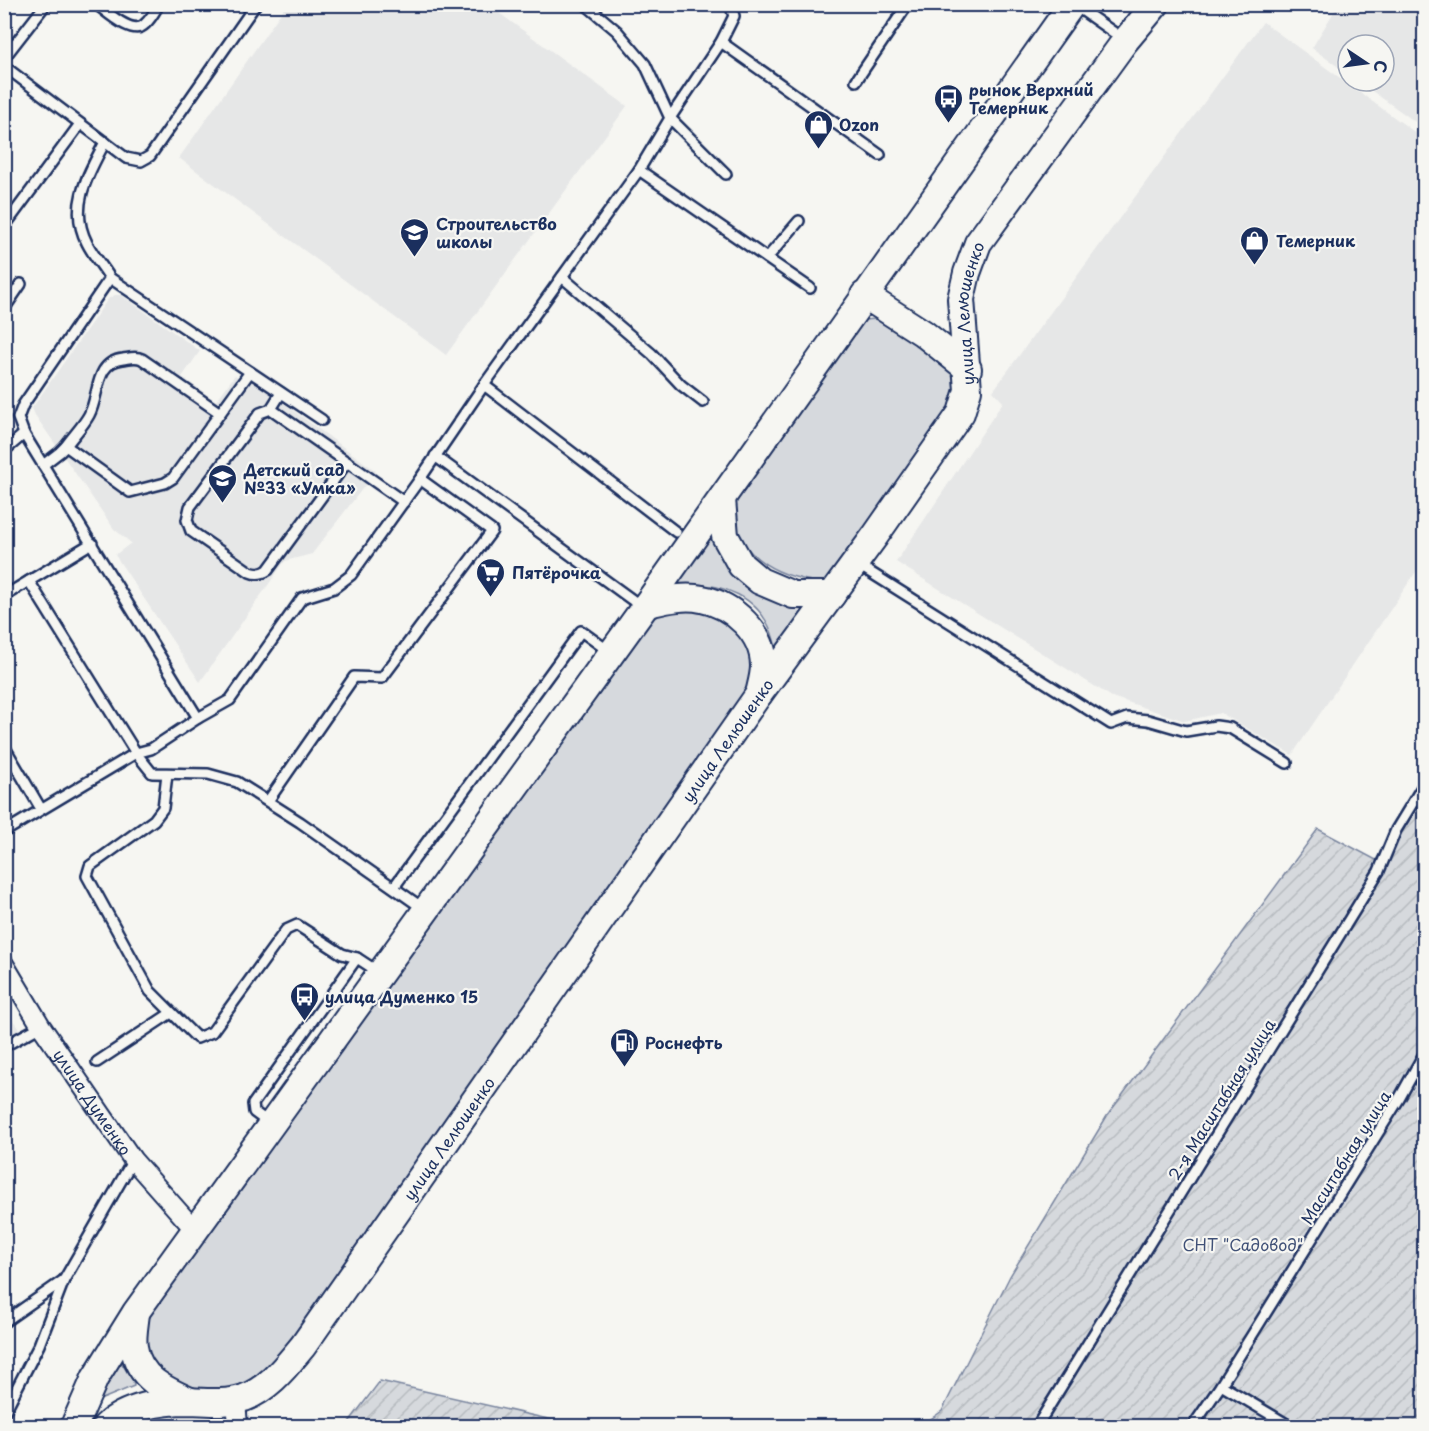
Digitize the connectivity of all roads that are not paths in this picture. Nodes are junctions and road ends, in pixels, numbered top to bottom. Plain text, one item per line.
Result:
1 (46, 4) edge
2 (96, 4) edge
3 (159, 4) edge
4 (256, 4) edge
5 (585, 4) edge
6 (730, 4) edge
7 (908, 4) edge
8 (1073, 4) edge
9 (1156, 4) edge
10 (1125, 41) junction
11 (721, 42) junction
12 (4, 58) edge
13 (4, 66) edge
14 (856, 81) dead end
15 (670, 118) junction
16 (80, 124) junction
17 (105, 142) junction
18 (879, 155) dead end
19 (639, 170) junction
20 (726, 174) dead end
21 (799, 221) dead end
22 (4, 227) edge
23 (767, 258) junction
24 (562, 278) junction
25 (110, 279) junction
26 (21, 284) dead end
27 (810, 288) dead end
28 (864, 296) junction
29 (4, 309) edge
30 (968, 369) junction
31 (250, 372) junction
32 (484, 385) junction
33 (281, 393) junction
34 (703, 402) dead end
35 (271, 409) junction
36 (220, 413) junction
37 (322, 420) dead end
38 (24, 434) junction
39 (66, 446) junction
40 (4, 451) edge
41 (435, 456) junction
42 (347, 462) junction
43 (43, 465) junction
44 (420, 479) junction
45 (722, 499) junction
46 (404, 502) junction
47 (676, 532) dead end
48 (92, 543) junction
49 (855, 563) junction
50 (29, 581) junction
51 (4, 596) edge
52 (832, 596) junction
53 (646, 606) junction
54 (612, 653) junction
55 (759, 694) junction
56 (198, 718) junction
57 (4, 746) edge
58 (136, 753) junction
59 (1287, 763) dead end
60 (167, 774) junction
61 (1425, 784) edge
62 (268, 801) junction
63 (41, 809) junction
64 (4, 832) edge
65 (394, 887) junction
66 (426, 911) junction
67 (357, 958) junction
68 (4, 964) edge
69 (380, 974) junction
70 (171, 1012) junction
71 (41, 1026) junction
72 (4, 1047) edge
73 (1425, 1054) edge
74 (98, 1062) dead end
75 (271, 1124) junction
76 (133, 1160) junction
77 (194, 1229) junction
78 (64, 1280) junction
79 (136, 1312) junction
80 (4, 1322) edge
81 (1221, 1385) junction
82 (236, 1400) junction
83 (190, 1401) junction
84 (4, 1413) edge
85 (74, 1426) edge
86 (106, 1426) edge
87 (238, 1426) edge
88 (1037, 1426) edge
89 (1193, 1426) edge
90 (1290, 1426) edge

1 - 12 lane
2 - 3 lane
4 - 17 lane
5 - 15 lane
6 - 11 lane
7 - 14 lane
8 - 10 lane
8 - 28 street
9 - 10 street, улица Лелюшенко
10 - 30 street, улица Лелюшенко
11 - 15 lane
11 - 18 lane
13 - 16 lane
15 - 19 lane
15 - 20 lane
16 - 17 lane
16 - 22 lane
17 - 25 lane
19 - 23 lane
19 - 24 lane
21 - 23 lane
23 - 27 lane
24 - 32 lane
24 - 34 lane
25 - 31 lane
25 - 38 lane
26 - 29 lane
28 - 30 street
28 - 45 street
30 - 49 street, улица Лелюшенко
31 - 33 lane
31 - 36 lane
32 - 41 lane
32 - 47 lane
33 - 35 lane
33 - 37 lane
35 - 42 lane
35 - 42 lane
36 - 39 lane
36 - 39 lane
38 - 40 lane
38 - 43 lane
39 - 43 lane
41 - 44 lane
41 - 53 lane
42 - 46 lane
43 - 48 lane
44 - 46 lane
44 - 62 lane
45 - 52 street
45 - 53 street
46 - 56 lane
48 - 50 lane
48 - 56 lane
49 - 52 street, улица Лелюшенко
49 - 59 lane
50 - 51 lane
50 - 58 lane
52 - 55 street, улица Лелюшенко
53 - 54 street
53 - 55 street
54 - 65 lane
54 - 66 street
55 - 82 street, улица Лелюшенко
56 - 58 lane
57 - 63 lane
58 - 60 lane
58 - 63 lane
60 - 62 lane
60 - 70 lane
61 - 88 lane, 2-я Масштабная улица
62 - 65 lane
63 - 64 lane
65 - 66 lane
66 - 69 street
67 - 69 lane
67 - 70 lane
67 - 75 lane
68 - 71 street, улица Думенко
69 - 75 street
70 - 74 lane
71 - 72 lane
71 - 76 street, улица Думенко
73 - 81 lane, Масштабная улица
75 - 77 street
76 - 77 street, улица Думенко
76 - 78 lane
77 - 79 street
78 - 80 lane
78 - 84 lane
79 - 83 street
79 - 85 street
81 - 89 lane, Масштабная улица
81 - 90 lane
82 - 83 street, улица Лелюшенко
82 - 87 street
83 - 86 street, улица Лелюшенко

